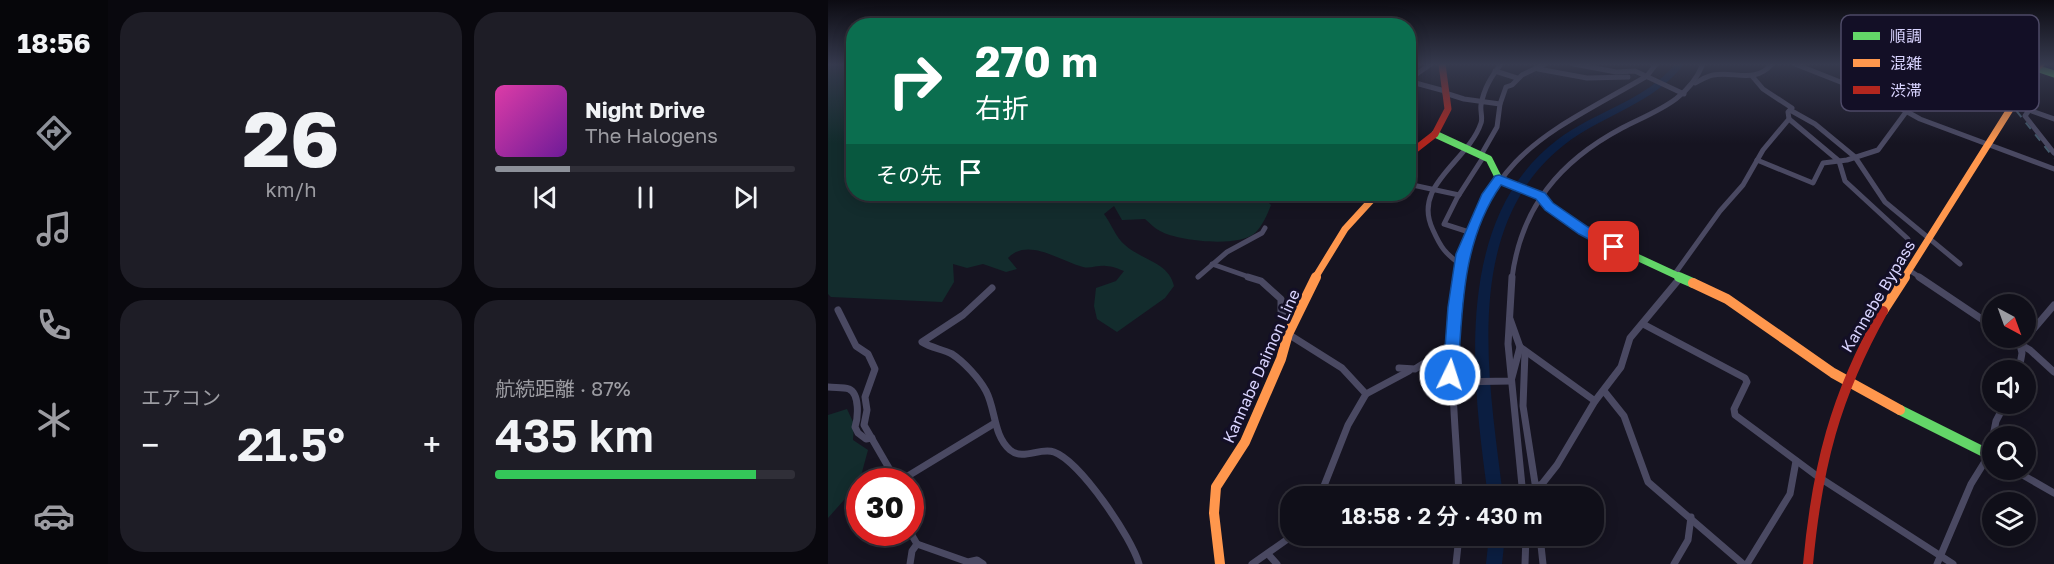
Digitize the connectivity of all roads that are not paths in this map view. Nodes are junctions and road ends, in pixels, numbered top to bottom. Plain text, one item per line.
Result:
1 (1440, 90) edge
2 (1485, 90) edge
3 (1505, 90) edge
4 (1624, 90) edge
5 (1677, 90) edge
6 (1686, 90) edge
7 (1765, 90) edge
8 (1445, 92) junction
9 (1683, 93) junction
10 (1482, 102) junction
11 (1500, 104) junction
12 (1790, 110) junction
13 (2011, 111) edge
14 (2028, 111) edge
15 (2032, 111) edge
16 (1906, 112) joint
17 (1789, 119) junction
18 (2054, 119) edge
19 (1435, 134) junction
20 (1990, 146) junction
21 (1416, 148) edge
22 (1467, 148) junction
23 (2054, 153) edge
24 (1482, 155) junction
25 (1856, 157) junction
26 (1757, 160) junction
27 (1839, 161) junction
28 (2054, 169) edge
29 (1500, 180) junction
30 (1416, 186) edge
31 (1432, 189) junction
32 (1459, 195) junction
33 (1540, 195) junction
34 (1371, 201) edge
35 (1265, 228) dead end
36 (1472, 233) junction
37 (1908, 239) dead end
38 (1929, 240) junction
39 (1212, 264) junction
40 (1960, 264) dead end
41 (1461, 265) junction
42 (1909, 270) junction
43 (1677, 276) junction
44 (1198, 277) dead end
45 (992, 288) dead end
46 (2054, 305) edge
47 (838, 310) dead end
48 (1508, 316) junction
49 (1296, 318) junction
50 (1982, 319) edge
51 (1643, 324) junction
52 (2036, 326) edge
53 (1288, 334) junction
54 (2024, 348) edge
55 (1523, 350) junction
56 (1440, 353) dead end
57 (1433, 361) junction
58 (1399, 368) dead end
59 (1410, 371) junction
60 (2054, 372) edge
61 (1452, 380) junction
62 (1510, 381) junction
63 (1847, 381) junction
64 (828, 387) edge
65 (1604, 391) junction
66 (1366, 394) junction
67 (1595, 400) junction
68 (994, 423) junction
69 (872, 438) junction
70 (1982, 451) edge
71 (1796, 461) junction
72 (891, 468) edge
73 (921, 468) edge
74 (1982, 468) edge
75 (1817, 476) junction
76 (2031, 480) edge
77 (1324, 486) edge
78 (1458, 486) edge
79 (1522, 486) edge
80 (1537, 486) joint
81 (2054, 493) edge
82 (1691, 517) junction
83 (1280, 545) edge
84 (916, 546) edge
85 (923, 546) edge
86 (1458, 546) edge
87 (1526, 546) edge
88 (1540, 546) edge
89 (1268, 554) junction
90 (1941, 555) junction
91 (1540, 563) edge
92 (910, 564) edge
93 (983, 564) edge
94 (1139, 564) edge
95 (1220, 564) edge
96 (1252, 564) edge
97 (1276, 564) edge
98 (1456, 564) edge
99 (1525, 564) edge
100 (1674, 564) edge
101 (1743, 564) edge
102 (1747, 564) edge
103 (1808, 564) edge
104 (1936, 564) edge
105 (1953, 564) edge

1 - 8 street
2 - 10 street
3 - 11 street
4 - 29 street
5 - 9 street
6 - 9 street
7 - 12 street
8 - 10 street
8 - 19 main road
9 - 33 street
10 - 11 street
10 - 22 street
11 - 24 street
12 - 17 street
12 - 25 street
13 - 20 main road, Kannebe Bypass
14 - 23 street
15 - 18 street
16 - 20 street
16 - 25 street
17 - 26 street
17 - 27 street
19 - 21 main road
19 - 22 main road
20 - 28 street
20 - 38 main road, Kannebe Bypass
22 - 24 main road
22 - 31 street
24 - 29 main road
24 - 32 street
25 - 27 street
25 - 38 street
26 - 27 street
26 - 43 street
27 - 37 street
29 - 33 main road
29 - 36 street
30 - 31 street
31 - 32 street
31 - 41 street
32 - 36 street
33 - 43 main road
33 - 48 street
34 - 49 main road, Kannabe Daimon Line
35 - 39 street
36 - 41 street
38 - 40 street
38 - 42 main road, Kannebe Bypass
39 - 44 street
39 - 49 street
41 - 61 street
42 - 50 street
42 - 63 main road, Kannebe Bypass
43 - 51 street
43 - 63 main road
45 - 68 street
46 - 52 street
47 - 69 street
48 - 55 street
48 - 62 street
49 - 53 main road, Kannabe Daimon Line
51 - 65 street
51 - 71 street
53 - 66 street
53 - 95 main road, Kannabe Daimon Line
54 - 60 street
55 - 62 street
55 - 67 street
55 - 80 street
56 - 57 street
57 - 59 street
57 - 61 street
58 - 59 street
59 - 66 street
61 - 62 street
61 - 78 street
62 - 79 street
63 - 70 main road
63 - 75 main road, Kannebe Bypass
64 - 69 street
65 - 67 street
65 - 82 street
66 - 77 street
67 - 80 street
68 - 73 street
68 - 94 street
69 - 72 street
71 - 75 street
71 - 102 street
74 - 90 street
75 - 90 street
75 - 103 main road, Kannebe Bypass
76 - 81 street
82 - 100 street
82 - 101 street
83 - 89 street
84 - 92 street
85 - 93 street
86 - 98 street
87 - 99 street
88 - 91 street
89 - 96 street
89 - 97 street
90 - 104 street
90 - 105 street

